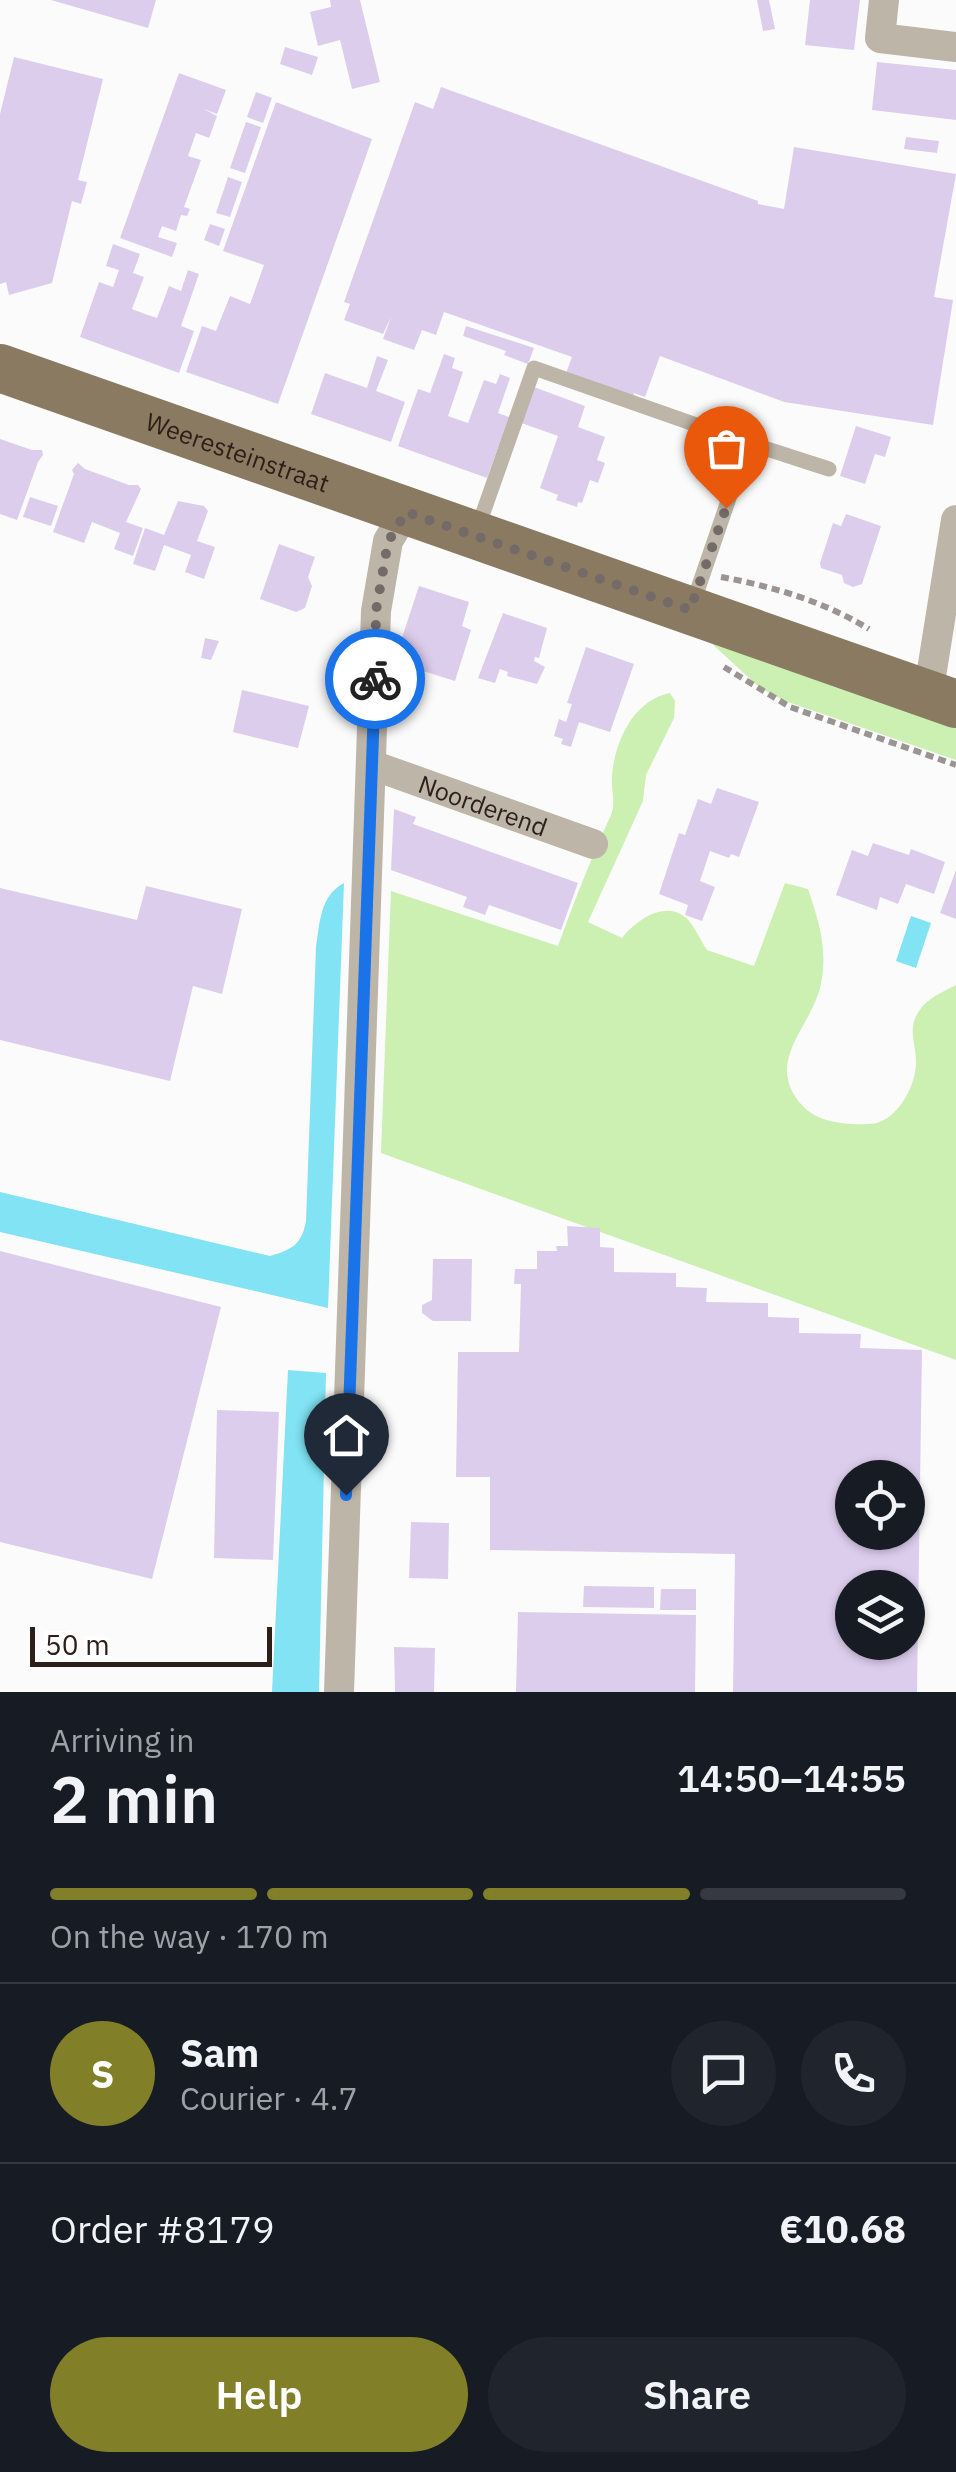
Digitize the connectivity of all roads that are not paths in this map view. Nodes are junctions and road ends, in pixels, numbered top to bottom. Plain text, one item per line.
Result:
1 (884, 0) edge
2 (956, 46) edge
3 (0, 368) edge
4 (748, 442) junction
5 (829, 469) dead end
6 (406, 512) junction
7 (956, 520) edge
8 (475, 535) junction
9 (690, 610) junction
10 (942, 699) edge
11 (372, 765) junction
12 (593, 844) dead end
13 (339, 1692) edge

1 - 2 street
3 - 6 main road, Weeresteinstraat
4 - 5 lane
4 - 8 lane
4 - 9 lane
6 - 8 main road, Weeresteinstraat
6 - 11 street
7 - 10 street
8 - 9 main road, Weeresteinstraat
9 - 10 main road, Weeresteinstraat
11 - 12 street, Noorderend
11 - 13 street

